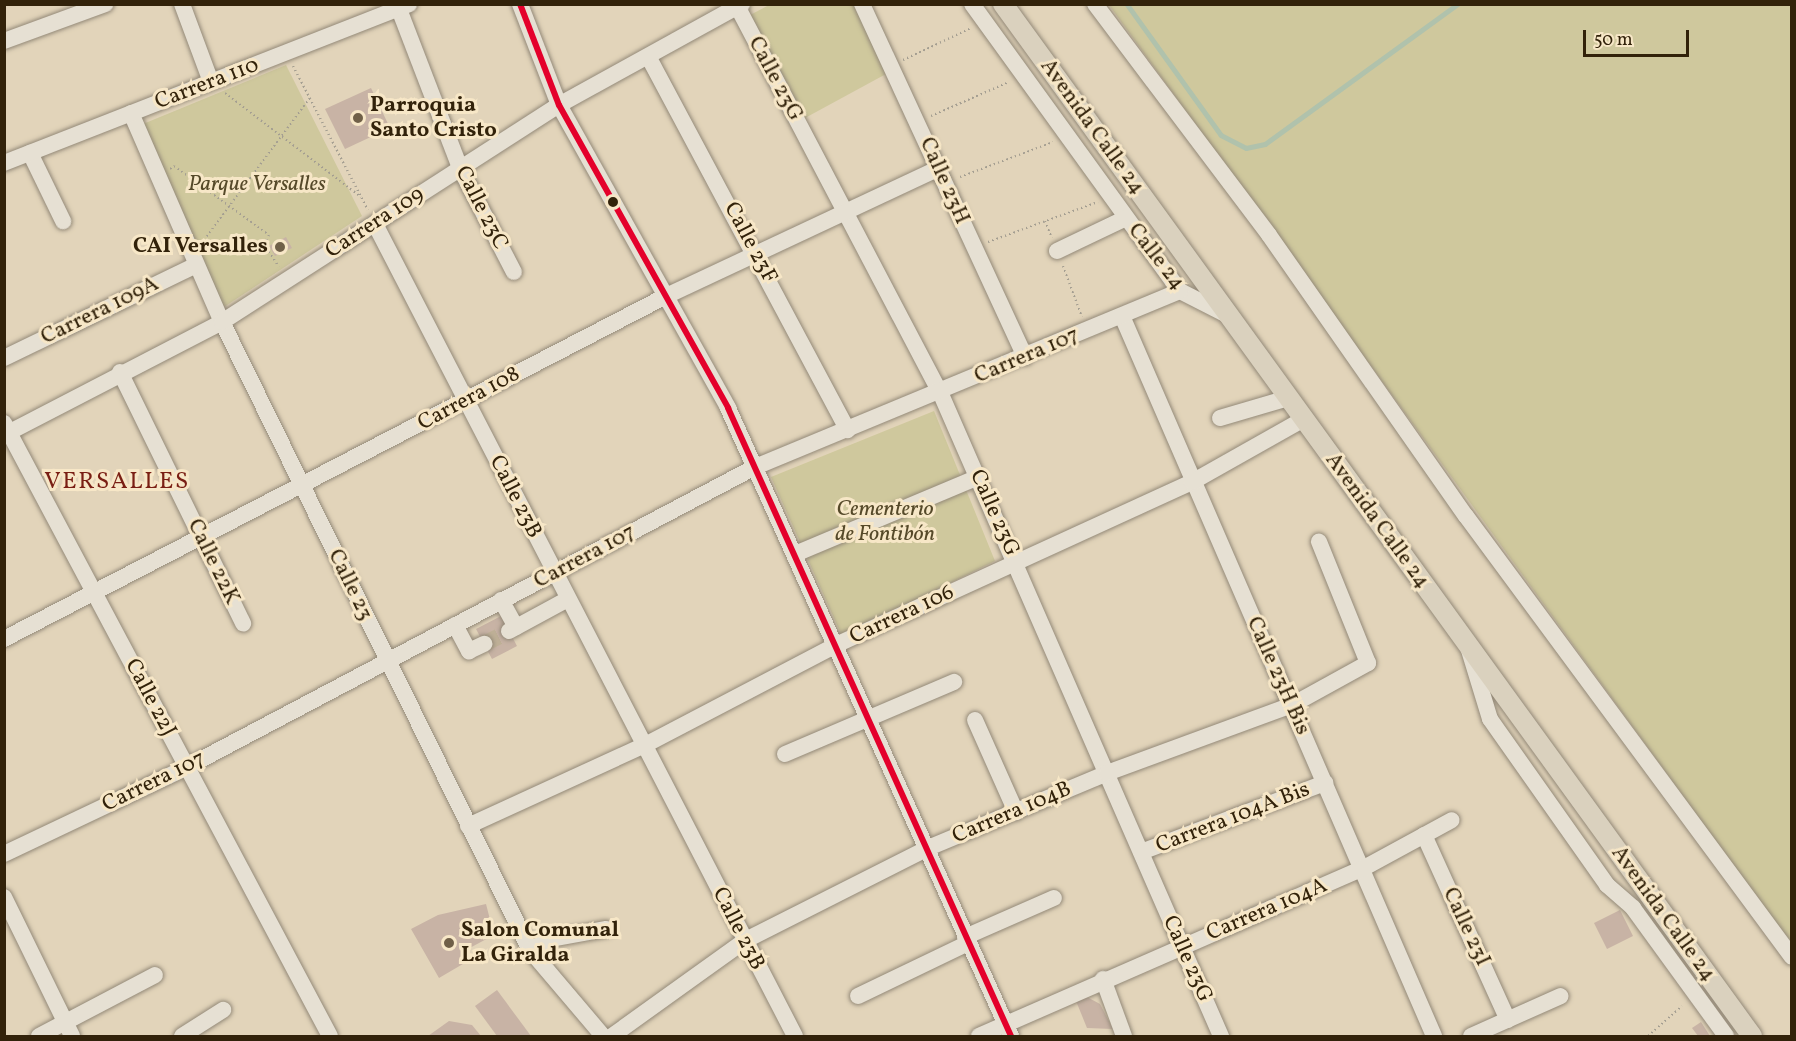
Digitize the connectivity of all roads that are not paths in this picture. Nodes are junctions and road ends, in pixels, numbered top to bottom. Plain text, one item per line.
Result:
1 (105, 4) edge
2 (182, 4) edge
3 (520, 4) edge
4 (862, 4) edge
5 (972, 4) edge
6 (1003, 4) edge
7 (1095, 4) edge
8 (738, 5) edge
9 (404, 7) edge
10 (4, 41) edge
11 (649, 58) junction
12 (211, 82) junction
13 (559, 105) junction
14 (131, 113) junction
15 (30, 153) junction
16 (4, 163) edge
17 (460, 168) junction
18 (942, 175) junction
19 (1141, 194) junction
20 (845, 210) junction
21 (1126, 218) junction
22 (63, 221) dead end
23 (375, 224) junction
24 (1137, 233) junction
25 (1057, 251) road end
26 (756, 252) junction
27 (193, 258) junction
28 (514, 272) dead end
29 (1180, 291) junction
30 (666, 296) junction
31 (1122, 316) junction
32 (1229, 316) junction
33 (222, 322) junction
34 (1025, 357) junction
35 (4, 358) edge
36 (120, 372) junction
37 (940, 393) junction
38 (1288, 398) junction
39 (465, 400) junction
40 (1220, 418) dead end
41 (1304, 419) junction
42 (6, 430) edge
43 (848, 430) junction
44 (755, 467) junction
45 (978, 477) junction
46 (1192, 482) junction
47 (302, 486) junction
48 (201, 538) junction
49 (1319, 542) dead end
50 (795, 554) junction
51 (1015, 562) junction
52 (553, 573) junction
53 (94, 592) junction
54 (501, 600) junction
55 (566, 600) junction
56 (243, 623) dead end
57 (455, 625) junction
58 (4, 639) edge
59 (484, 644) tunnel mouth
60 (836, 645) junction
61 (1468, 647) junction
62 (387, 661) junction
63 (954, 682) dead end
64 (1292, 705) junction
65 (868, 720) junction
66 (975, 720) dead end
67 (645, 745) junction
68 (785, 754) dead end
69 (187, 767) junction
70 (1107, 773) junction
71 (1325, 783) junction
72 (1016, 812) junction
73 (1452, 820) dead end
74 (468, 826) junction
75 (1424, 835) junction
76 (928, 848) junction
77 (1141, 852) junction
78 (4, 854) edge
79 (1362, 868) junction
80 (1650, 896) junction
81 (4, 897) edge
82 (1054, 898) dead end
83 (1633, 908) junction
84 (606, 928) dead end
85 (966, 940) junction
86 (744, 941) junction
87 (1181, 946) junction
88 (530, 950) junction
89 (1791, 957) edge
90 (155, 975) dead end
91 (1103, 979) junction
92 (858, 996) dead end
93 (1561, 996) dead end
94 (223, 1010) dead end
95 (1508, 1020) junction
96 (68, 1030) edge
97 (1008, 1031) edge
98 (326, 1035) edge
99 (39, 1036) edge
100 (182, 1036) edge
101 (603, 1036) edge
102 (612, 1036) edge
103 (795, 1036) edge
104 (979, 1036) edge
105 (1124, 1036) edge
106 (1221, 1036) edge
107 (1434, 1036) edge
108 (1471, 1036) edge
109 (1726, 1036) edge
110 (1752, 1036) edge

1 - 10 street
2 - 12 street
3 - 13 street
4 - 18 street, Calle 23H
5 - 21 street, Calle 24
6 - 19 main road, Avenida Calle 24
7 - 89 street
8 - 11 street, Carrera 109
8 - 20 street, Calle 23G
9 - 12 street, Carrera 110
9 - 17 street, Calle 23C
11 - 13 street, Carrera 109
11 - 26 street, Calle 23F
12 - 14 street, Carrera 110
13 - 17 street, Carrera 109
13 - 30 street
14 - 15 street, Carrera 110
14 - 27 street, Calle 23
15 - 16 street, Carrera 110
15 - 22 street
17 - 23 street, Carrera 109
17 - 28 street, Calle 23C
18 - 20 street, Carrera 108
18 - 34 street, Calle 23H
19 - 24 street
19 - 32 main road, Avenida Calle 24
20 - 26 street, Carrera 108
20 - 37 street, Calle 23G
21 - 24 street, Calle 24
21 - 25 street
23 - 33 street, Carrera 109
23 - 39 street, Calle 23B
24 - 29 street, Calle 24
26 - 30 street, Carrera 108
26 - 43 street, Calle 23F
27 - 33 street, Calle 23
27 - 35 street, Carrera 109A
29 - 31 street, Carrera 107
29 - 32 street, Calle 24
30 - 39 street, Carrera 108
30 - 44 street
31 - 34 street, Carrera 107
31 - 46 street, Calle 23H Bis
32 - 38 main road, Avenida Calle 24
33 - 36 street, Carrera 109
33 - 47 street, Calle 23
34 - 37 street, Carrera 107
36 - 42 street, Carrera 109
36 - 48 street, Calle 22K
37 - 43 street, Carrera 107
37 - 45 street, Calle 23G
38 - 40 street
38 - 41 main road, Avenida Calle 24
39 - 47 street, Carrera 108
39 - 52 street, Calle 23B
41 - 46 street, Carrera 106
41 - 61 main road, Avenida Calle 24
42 - 53 street, Calle 22J
43 - 44 street, Carrera 107
44 - 50 street
44 - 52 street, Carrera 107
45 - 50 street
45 - 51 street, Calle 23G
46 - 51 street, Carrera 106
46 - 64 street, Calle 23H Bis
47 - 48 street, Carrera 108
47 - 62 street, Calle 23
48 - 53 street, Carrera 108
48 - 56 street, Calle 22K
49 - 64 street, Carrera 104B
50 - 60 street
51 - 60 street, Carrera 106
51 - 70 street, Calle 23G
52 - 54 street, Carrera 107
52 - 55 street, Calle 23B
53 - 58 street, Carrera 108
53 - 69 street, Calle 22J
54 - 55 street
54 - 57 street, Carrera 107
55 - 67 street, Calle 23B
57 - 59 street
57 - 62 street, Carrera 107
60 - 65 street
60 - 67 street, Carrera 106
61 - 80 main road, Avenida Calle 24
61 - 83 street
62 - 69 street, Carrera 107
62 - 74 street, Calle 23
63 - 65 street
64 - 70 street, Carrera 104B
64 - 71 street, Calle 23H Bis
65 - 68 street
65 - 76 street
66 - 72 street
67 - 74 street, Carrera 106
67 - 86 street, Calle 23B
69 - 78 street, Carrera 107
69 - 98 street, Calle 22J
70 - 72 street, Carrera 104B
70 - 77 street, Calle 23G
71 - 77 street, Carrera 104A Bis
71 - 79 street, Calle 23H Bis
72 - 76 street, Carrera 104B
73 - 75 street, Carrera 104A
74 - 88 street, Calle 23
75 - 79 street, Carrera 104A
75 - 95 street, Calle 23I
76 - 85 street
76 - 86 street, Carrera 104B
77 - 87 street, Calle 23G
79 - 87 street, Carrera 104A
79 - 107 street, Calle 23H Bis
80 - 83 street
80 - 110 main road, Avenida Calle 24
81 - 96 street
82 - 85 street
83 - 109 street
84 - 88 street
85 - 92 street
85 - 97 street
86 - 102 street, Carrera 104B
86 - 103 street, Calle 23B
87 - 91 street, Carrera 104A
87 - 106 street, Calle 23G
88 - 101 street, Calle 23
90 - 96 street
91 - 97 street, Carrera 104A
91 - 105 street
93 - 95 street
94 - 100 street
95 - 108 street
96 - 99 street
97 - 104 street, Carrera 104A

